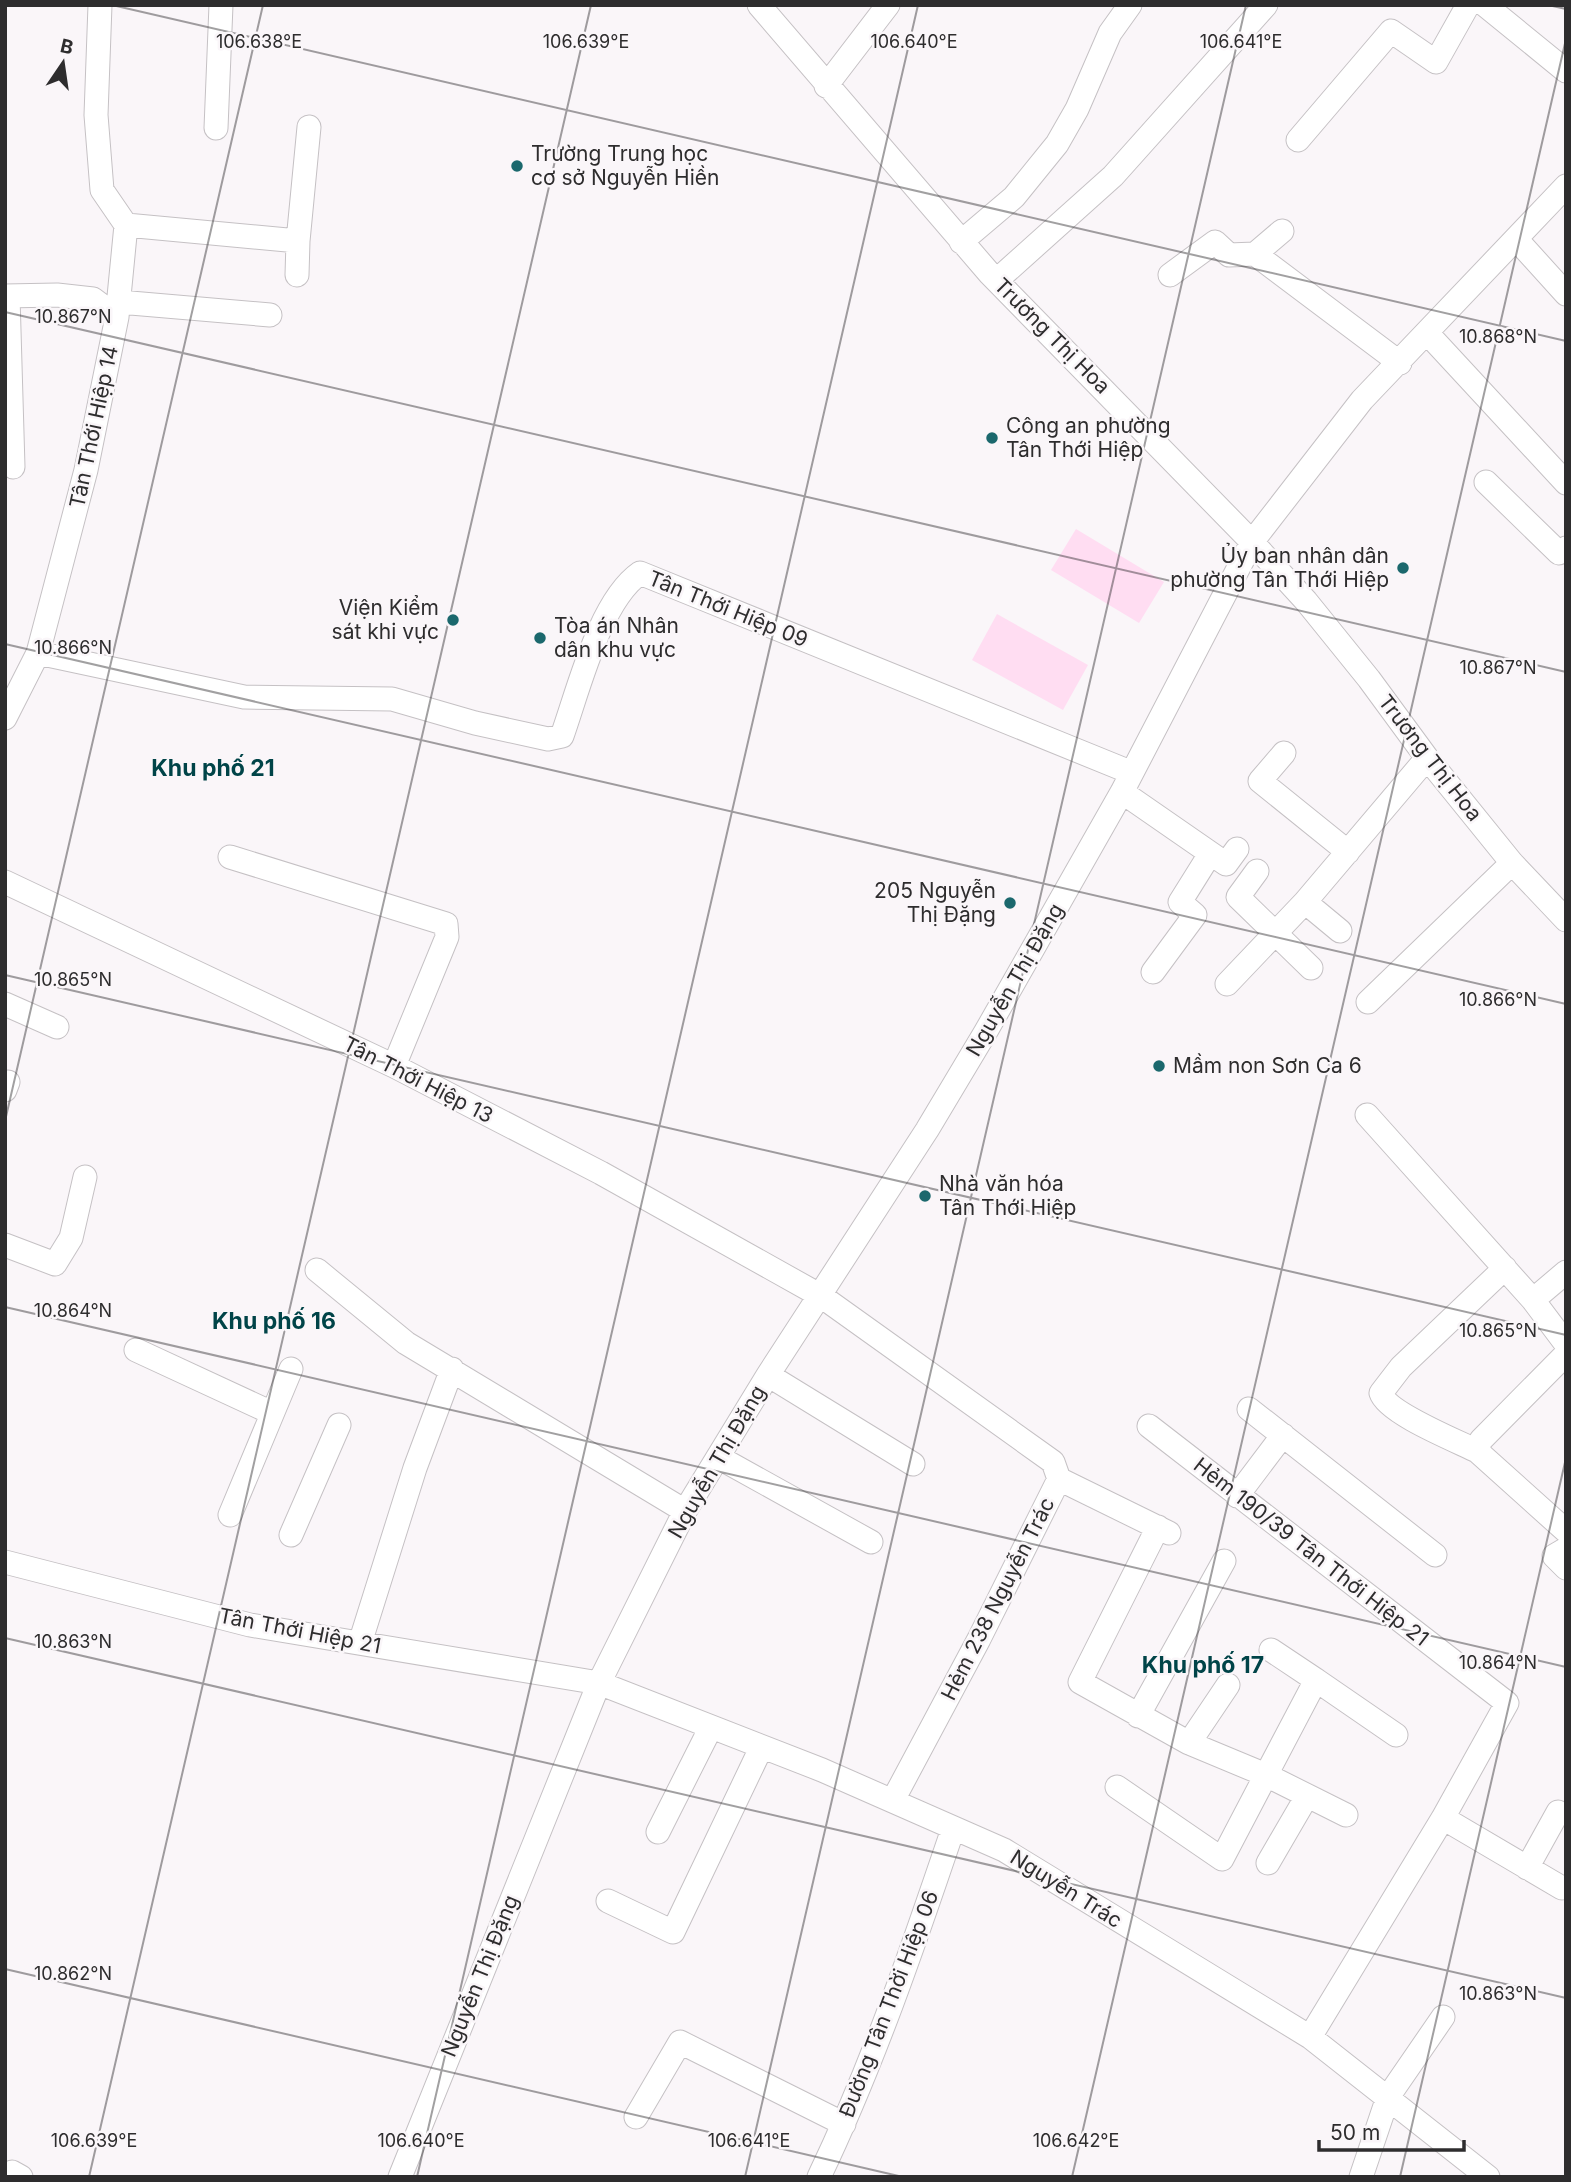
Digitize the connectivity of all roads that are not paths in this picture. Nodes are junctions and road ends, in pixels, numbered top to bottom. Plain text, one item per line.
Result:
1 (100, 5) edge
2 (221, 5) edge
3 (759, 5) edge
4 (888, 5) edge
5 (1130, 5) edge
6 (1266, 5) edge
7 (1468, 5) edge
8 (1485, 5) edge
9 (1566, 71) edge
10 (826, 86) junction
11 (309, 127) dead end
12 (216, 128) dead end
13 (1298, 140) dead end
14 (1566, 187) edge
15 (126, 225) junction
16 (1282, 231) dead end
17 (1517, 240) junction
18 (298, 242) junction
19 (961, 242) junction
20 (1255, 254) junction
21 (297, 275) dead end
22 (1170, 275) dead end
23 (996, 280) junction
24 (1566, 294) edge
25 (6, 296) edge
26 (118, 310) junction
27 (270, 315) dead end
28 (1428, 334) junction
29 (1400, 363) junction
30 (13, 467) dead end
31 (1486, 482) dead end
32 (1566, 483) edge
33 (1252, 542) junction
34 (1566, 548) edge
35 (38, 653) junction
36 (5, 718) edge
37 (1284, 753) dead end
38 (1427, 758) junction
39 (1126, 782) junction
40 (1237, 849) dead end
41 (1348, 852) junction
42 (1210, 854) junction
43 (230, 857) dead end
44 (1513, 863) junction
45 (1257, 871) dead end
46 (5, 882) edge
47 (1305, 902) junction
48 (1566, 920) edge
49 (1340, 931) dead end
50 (1275, 933) junction
51 (1311, 968) dead end
52 (1153, 972) dead end
53 (1227, 984) dead end
54 (1368, 1002) dead end
55 (5, 1004) edge
56 (57, 1027) dead end
57 (394, 1066) junction
58 (1367, 1115) dead end
59 (85, 1177) dead end
60 (5, 1245) edge
61 (1505, 1269) junction
62 (317, 1270) dead end
63 (1566, 1272) edge
64 (821, 1296) junction
65 (1534, 1300) junction
66 (1566, 1344) edge
67 (136, 1350) dead end
68 (1566, 1354) edge
69 (452, 1368) junction
70 (291, 1370) dead end
71 (768, 1375) junction
72 (1249, 1409) dead end
73 (272, 1413) junction
74 (340, 1425) dead end
75 (1149, 1426) dead end
76 (1283, 1436) junction
77 (1477, 1451) junction
78 (718, 1457) junction
79 (913, 1464) dead end
80 (1059, 1479) junction
81 (1237, 1496) junction
82 (685, 1511) junction
83 (230, 1515) dead end
84 (1566, 1531) edge
85 (291, 1535) dead end
86 (871, 1542) dead end
87 (1566, 1549) edge
88 (1435, 1555) dead end
89 (1224, 1561) dead end
90 (5, 1562) edge
91 (1566, 1568) edge
92 (360, 1643) junction
93 (1271, 1650) dead end
94 (1316, 1680) junction
95 (599, 1683) junction
96 (1228, 1685) dead end
97 (1138, 1716) junction
98 (711, 1727) junction
99 (1396, 1735) dead end
100 (1189, 1743) junction
101 (761, 1748) junction
102 (1266, 1775) junction
103 (1117, 1787) dead end
104 (1307, 1796) junction
105 (893, 1800) junction
106 (1558, 1812) dead end
107 (1346, 1815) dead end
108 (1443, 1818) junction
109 (953, 1829) junction
110 (658, 1832) dead end
111 (1268, 1863) dead end
112 (1527, 1868) junction
113 (1562, 1888) dead end
114 (608, 1900) dead end
115 (1443, 2017) dead end
116 (1310, 2037) junction
117 (1388, 2097) junction
118 (636, 2117) dead end
119 (844, 2124) junction
120 (400, 2177) edge
121 (819, 2177) edge
122 (1362, 2177) edge
123 (1488, 2177) edge

1 - 15 street
2 - 12 street
3 - 10 street, Trương Thị Hoa
4 - 10 street
5 - 19 street
6 - 23 street
7 - 13 street
8 - 9 street
10 - 19 street, Trương Thị Hoa
11 - 18 street
14 - 17 street, Nguyễn Thị Đặng
15 - 18 street
15 - 26 street, Tân Thới Hiệp 14
16 - 20 street
17 - 24 street
17 - 28 street, Nguyễn Thị Đặng
18 - 21 street
19 - 23 street, Trương Thị Hoa
20 - 22 street
20 - 29 street
23 - 33 street, Trương Thị Hoa
25 - 26 street
25 - 30 street
26 - 27 street
26 - 35 street, Tân Thới Hiệp 14
28 - 29 street, Nguyễn Thị Đặng
28 - 32 street
29 - 33 street, Nguyễn Thị Đặng
31 - 34 street
33 - 38 street, Trương Thị Hoa
33 - 39 street, Nguyễn Thị Đặng
35 - 36 street, Tân Thới Hiệp 14
35 - 39 street, Tân Thới Hiệp 09
37 - 41 street
38 - 41 street
38 - 44 street, Trương Thị Hoa
39 - 42 street
39 - 64 street, Nguyễn Thị Đặng
40 - 42 street
41 - 47 street
42 - 52 street
43 - 57 street
44 - 48 street, Trương Thị Hoa
44 - 54 street
45 - 50 street
46 - 57 street, Tân Thới Hiệp 13
47 - 49 street
47 - 50 street
50 - 51 street
50 - 53 street
55 - 56 street
57 - 64 street, Tân Thới Hiệp 13
58 - 61 street
59 - 60 street
61 - 65 street
61 - 77 street
62 - 69 street
63 - 65 street
64 - 71 street, Nguyễn Thị Đặng
64 - 80 street, Hẻm 238 Nguyễn Trác
65 - 66 street
67 - 73 street
68 - 77 street
69 - 82 street
69 - 92 street
70 - 73 street
71 - 78 street, Nguyễn Thị Đặng
71 - 79 street
72 - 76 street
73 - 83 street
74 - 85 street
75 - 81 street, Hẻm 190/39 Tân Thới Hiệp 21
76 - 81 street
76 - 88 street
77 - 84 street
78 - 82 street, Nguyễn Thị Đặng
78 - 86 street
80 - 97 street
80 - 105 street, Hẻm 238 Nguyễn Trác
81 - 108 street, Hẻm 190/39 Tân Thới Hiệp 21
82 - 95 street, Nguyễn Thị Đặng
87 - 91 street
89 - 97 street
90 - 92 street, Tân Thới Hiệp 21
92 - 95 street, Tân Thới Hiệp 21
93 - 94 street
94 - 99 street
94 - 102 street
95 - 98 street, Nguyễn Trác
95 - 120 street, Nguyễn Thị Đặng
96 - 100 street
97 - 100 street
98 - 101 street, Nguyễn Trác
98 - 110 street
100 - 102 street
101 - 105 street, Nguyễn Trác
101 - 114 street
102 - 103 street
102 - 104 street
104 - 107 street
104 - 111 street
105 - 109 street, Nguyễn Trác
106 - 112 street
108 - 112 street
108 - 116 street
109 - 116 street, Nguyễn Trác
109 - 119 street, Đường Tân Thời Hiệp 06
112 - 113 street
115 - 117 street
116 - 117 street, Nguyễn Trác
117 - 122 street
117 - 123 street, Nguyễn Trác
118 - 119 street
119 - 121 street, Đường Tân Thời Hiệp 06

